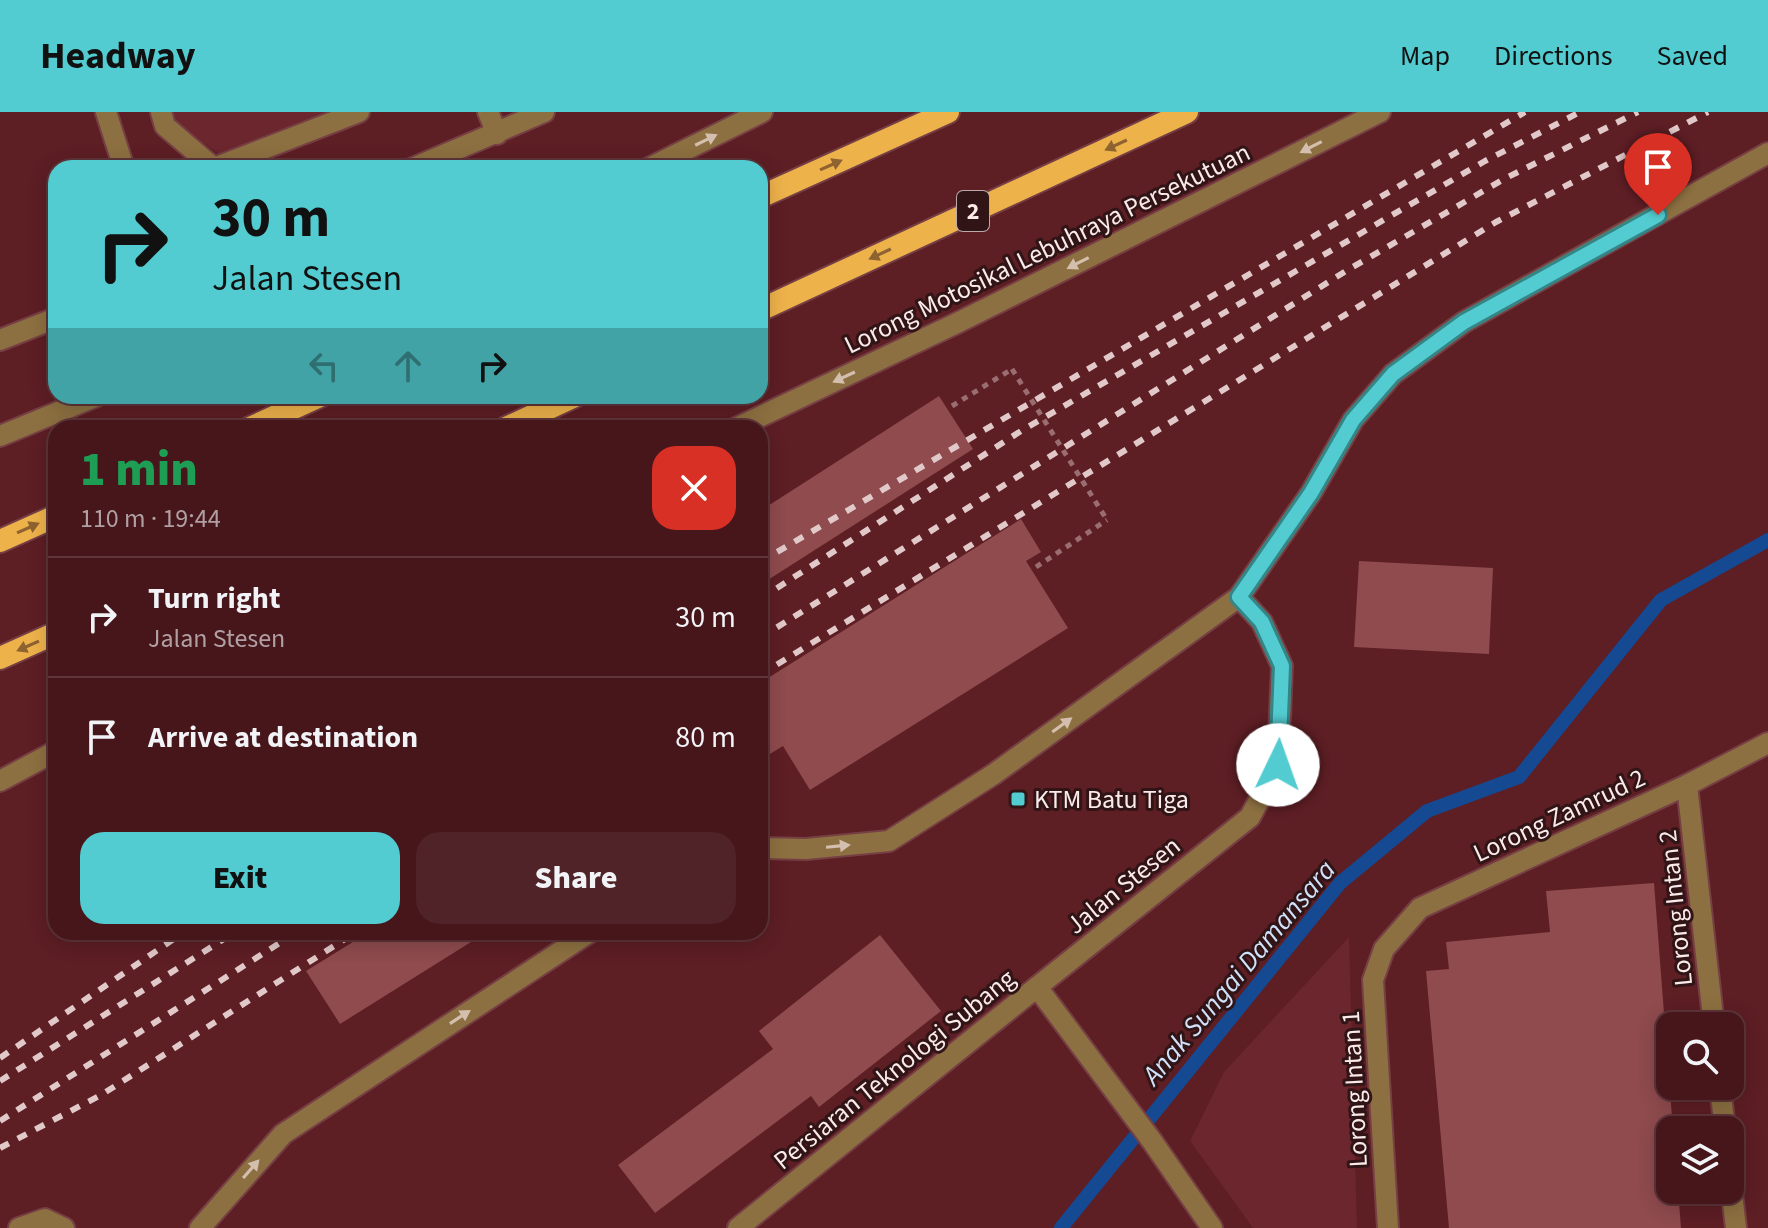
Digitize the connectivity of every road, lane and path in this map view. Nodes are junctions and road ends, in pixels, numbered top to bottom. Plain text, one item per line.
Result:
1 (106, 112) edge
2 (161, 112) edge
3 (359, 112) edge
4 (488, 112) edge
5 (544, 112) edge
6 (762, 112) edge
7 (948, 112) edge
8 (1187, 112) edge
9 (1380, 112) edge
10 (497, 134) junction
11 (1768, 153) edge
12 (121, 160) edge
13 (205, 160) edge
14 (235, 160) edge
15 (433, 160) edge
16 (665, 160) edge
17 (768, 193) edge
18 (768, 306) edge
19 (48, 321) edge
20 (0, 340) edge
21 (78, 404) edge
22 (302, 404) edge
23 (558, 404) edge
24 (952, 406) dead end
25 (268, 420) edge
26 (523, 420) edge
27 (753, 420) edge
28 (0, 436) edge
29 (48, 520) edge
30 (0, 541) edge
31 (1036, 567) dead end
32 (1239, 597) junction
33 (48, 637) edge
34 (0, 658) edge
35 (1768, 743) edge
36 (48, 755) edge
37 (26, 766) junction
38 (0, 773) edge
39 (0, 781) edge
40 (1687, 785) junction
41 (768, 848) edge
42 (578, 940) edge
43 (1384, 949) joint
44 (1037, 987) junction
45 (1712, 1012) edge
46 (1733, 1204) edge
47 (19, 1228) edge
48 (64, 1228) edge
49 (201, 1228) edge
50 (738, 1228) edge
51 (1212, 1228) edge
52 (1388, 1228) edge
53 (1736, 1228) edge

1 - 12 street
2 - 13 street
3 - 14 street
4 - 10 street
5 - 10 street
16 -> 6 street
17 -> 7 highway
8 -> 18 highway, 2
9 -> 27 street, Lorong Motosikal Lebuhraya Persekutuan
10 - 15 street
11 - 32 street
19 - 20 street
21 - 28 street
22 - 25 highway
23 - 26 highway
24 - 31 path, bridge
30 -> 29 highway
41 -> 32 street
32 - 44 street, Jalan Stesen
33 -> 34 highway
35 - 40 street, Lorong Zamrud 2
36 - 37 street
37 - 38 street
37 - 39 street
40 - 43 street, Lorong Zamrud 2
40 - 45 street, Lorong Intan 2
49 -> 42 street
43 - 52 street, Lorong Intan 1
44 - 50 street, Persiaran Teknologi Subang
44 - 51 street, Persiaran Teknologi Subang
46 - 53 street
47 - 48 street

